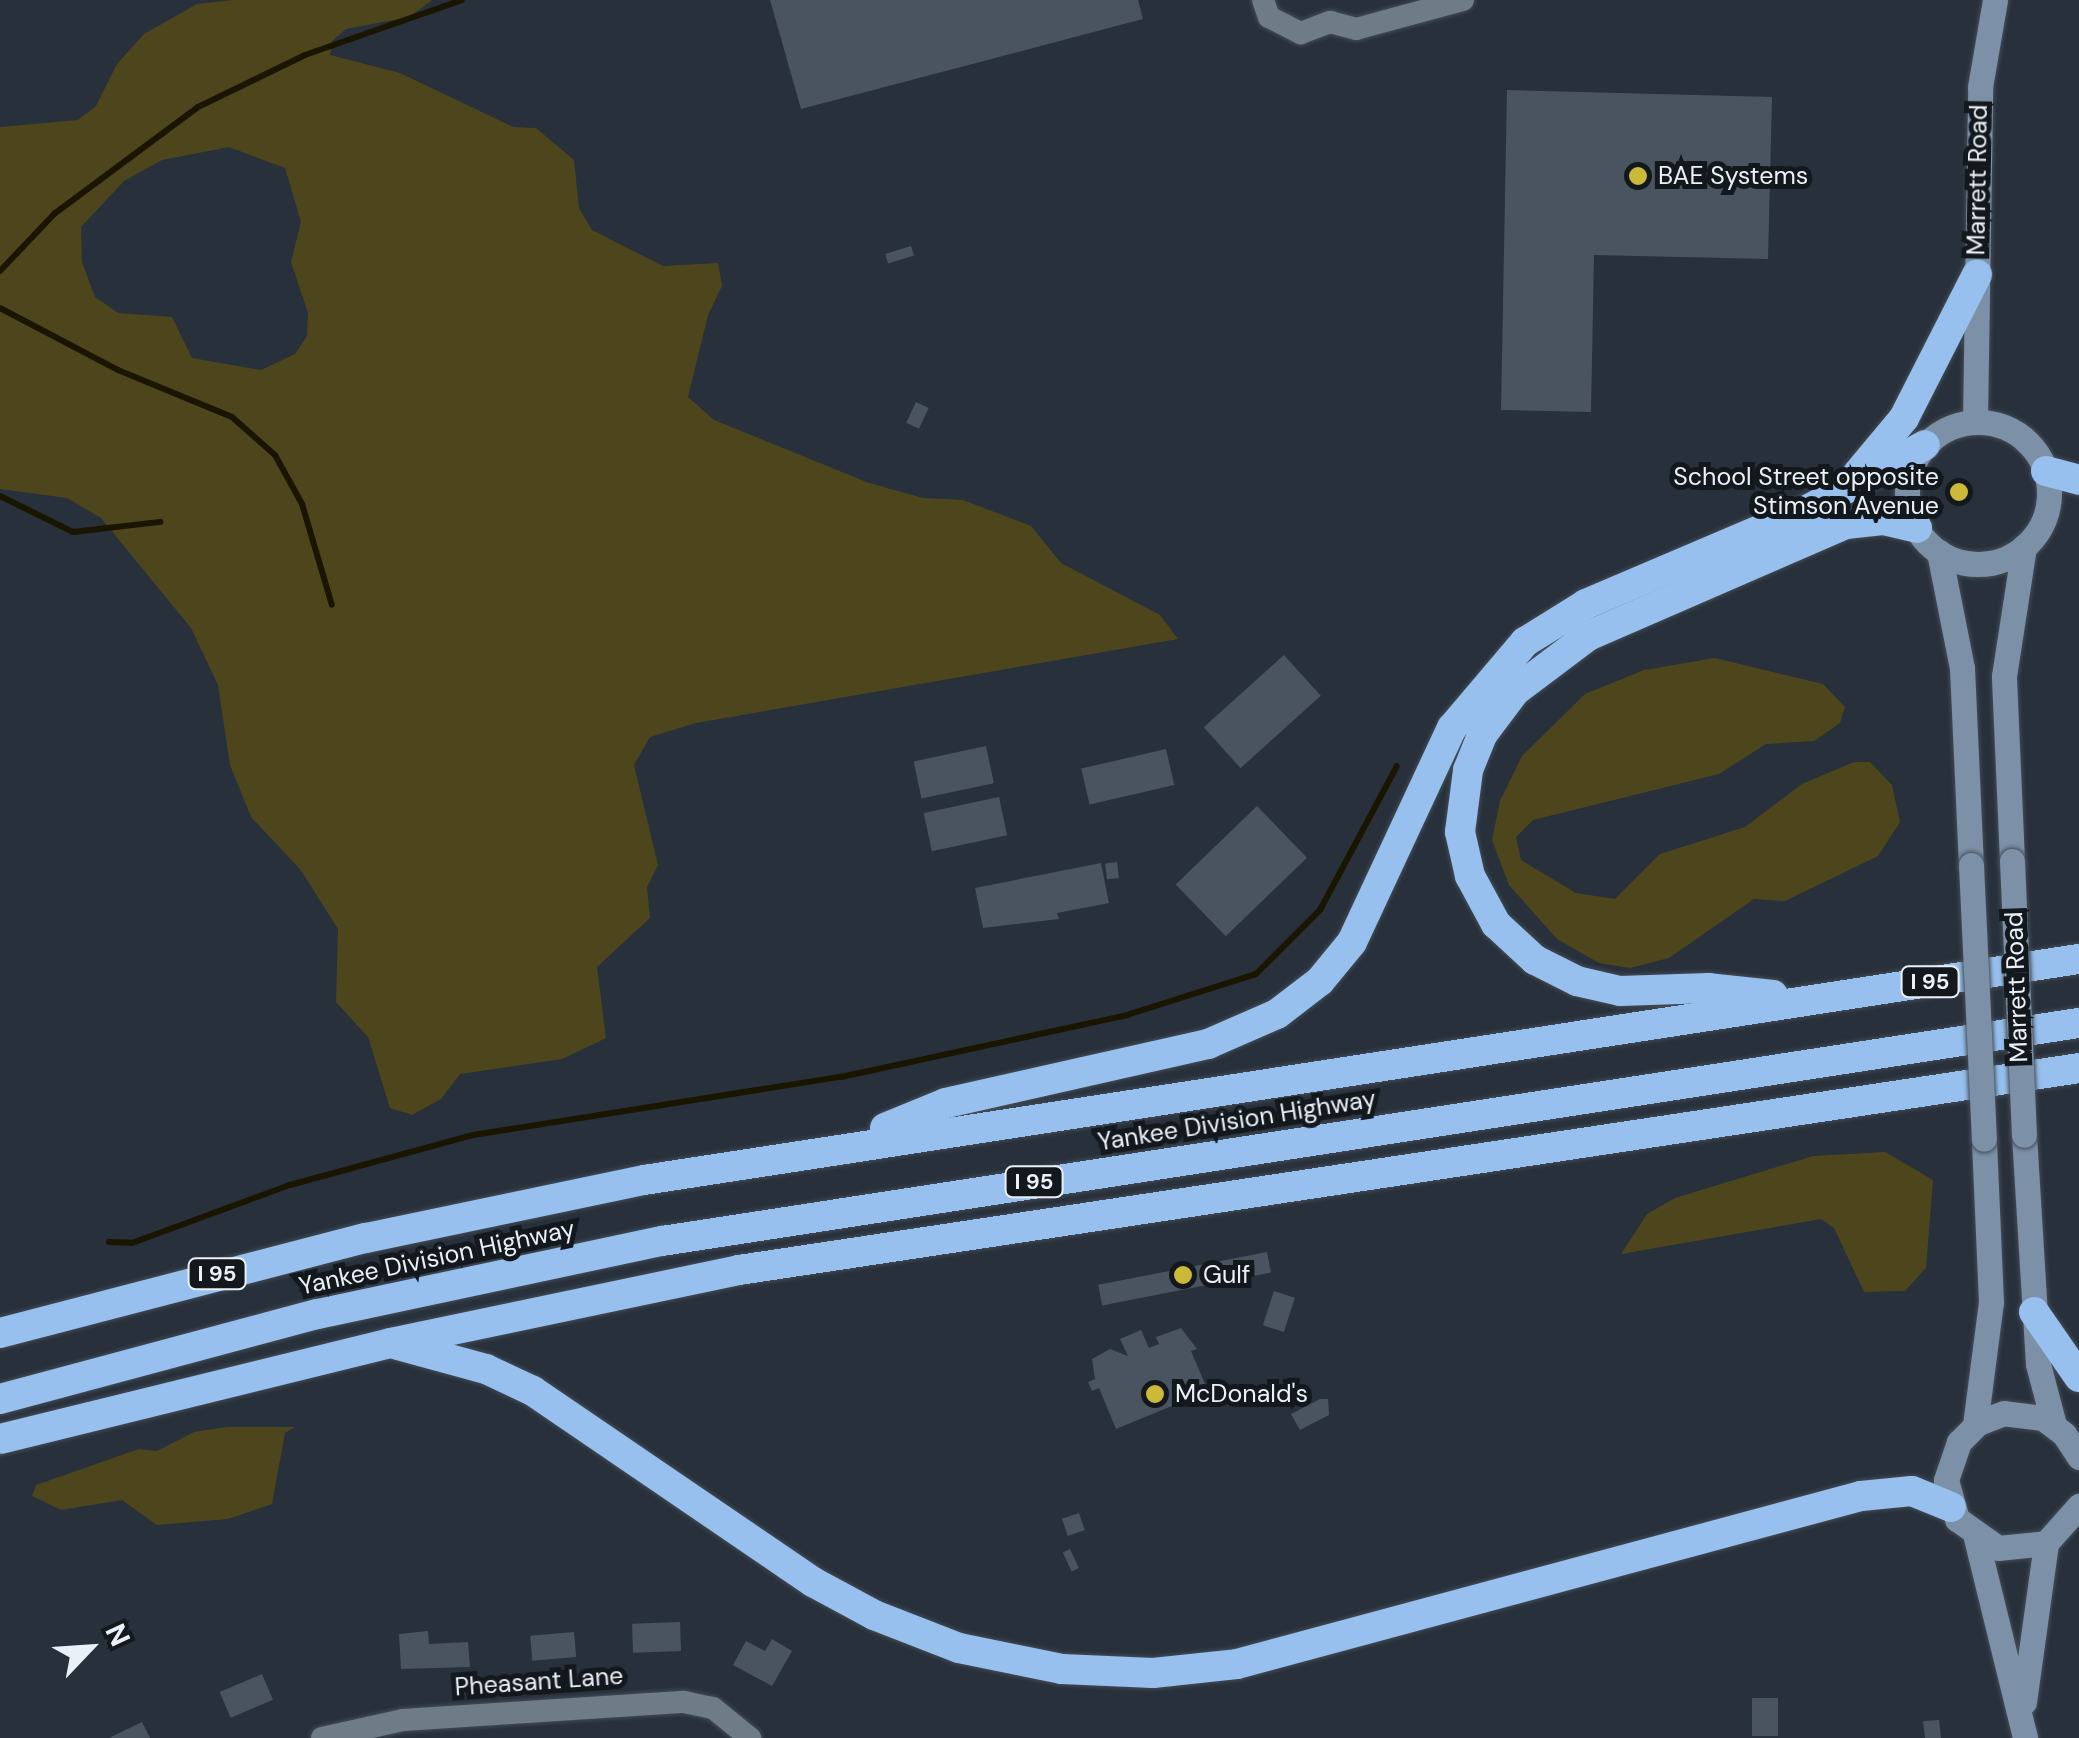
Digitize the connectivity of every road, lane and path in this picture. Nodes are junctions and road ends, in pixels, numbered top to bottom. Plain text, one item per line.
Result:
1 (1263, 0) edge
2 (1463, 0) edge
3 (1995, 0) edge
4 (1327, 11) edge
5 (1977, 275) junction
6 (1975, 421) junction
7 (1925, 445) junction
8 (2046, 471) junction
9 (2079, 480) edge
10 (1820, 504) junction
11 (1917, 528) junction
12 (2024, 547) junction
13 (1939, 552) junction
14 (2079, 959) edge
15 (1816, 999) junction
16 (2079, 1023) edge
17 (2079, 1068) edge
18 (838, 1148) junction
19 (2034, 1312) junction
20 (0, 1333) edge
21 (390, 1343) junction
22 (2079, 1377) edge
23 (0, 1399) edge
24 (2054, 1425) junction
25 (1975, 1426) junction
26 (0, 1440) edge
27 (2079, 1457) edge
28 (2079, 1506) edge
29 (1951, 1507) junction
30 (1976, 1538) junction
31 (2046, 1543) junction
32 (2024, 1728) edge
33 (322, 1738) edge
34 (750, 1738) edge

1 - 4 street
2 - 4 street
3 - 5 main road, Marrett Road
5 - 6 main road, Marrett Road
5 - 10 highway
6 - 7 main road
6 - 8 main road
7 - 10 highway
7 - 11 main road
8 - 9 highway
8 - 12 main road
10 - 18 highway
11 - 13 main road
11 - 15 highway
12 - 13 main road
12 - 19 main road, Marrett Road, bridge
13 - 25 main road, Marrett Road, bridge
14 - 15 highway, Yankee Division Highway / I 95
15 - 18 highway, Yankee Division Highway / I 95
16 - 23 highway, Yankee Division Highway / I 95
17 - 21 highway
18 - 20 highway, Yankee Division Highway / I 95
19 - 22 highway
19 - 24 main road, Marrett Road
21 - 26 highway
21 - 29 highway
24 - 25 main road
24 - 27 main road
25 - 29 main road
28 - 31 main road
29 - 30 main road
30 - 31 main road
30 - 32 main road
31 - 32 main road
33 - 34 street, Pheasant Lane

